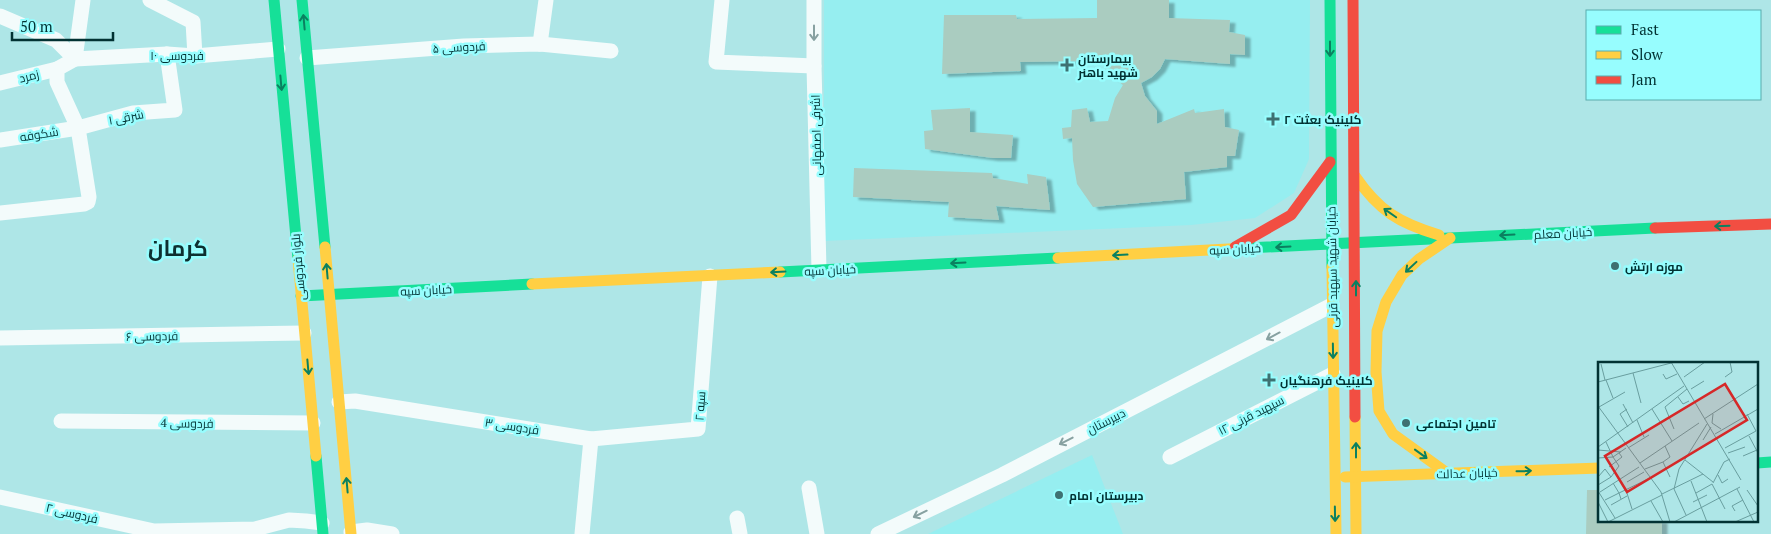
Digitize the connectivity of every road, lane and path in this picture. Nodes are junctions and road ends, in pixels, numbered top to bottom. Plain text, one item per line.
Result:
1 (82, 0) edge
2 (150, 0) edge
3 (274, 0) edge
4 (302, 0) edge
5 (546, 0) edge
6 (722, 0) edge
7 (814, 0) edge
8 (1330, 0) edge
9 (1353, 0) edge
10 (0, 16) edge
11 (540, 44) junction
12 (278, 49) junction
13 (611, 51) dead end
14 (167, 54) junction
15 (195, 56) junction
16 (307, 58) junction
17 (75, 59) junction
18 (814, 66) junction
19 (57, 69) junction
20 (0, 83) edge
21 (78, 128) junction
22 (0, 140) edge
23 (1330, 162) junction
24 (1355, 176) junction
25 (0, 213) edge
26 (1771, 224) edge
27 (1450, 238) junction
28 (1355, 243) junction
29 (1331, 244) junction
30 (1232, 249) junction
31 (819, 270) junction
32 (710, 276) junction
33 (329, 295) junction
34 (301, 296) junction
35 (1332, 305) junction
36 (304, 333) junction
37 (0, 338) edge
38 (1333, 374) junction
39 (339, 402) junction
40 (61, 421) dead end
41 (313, 423) junction
42 (591, 439) junction
43 (1170, 457) dead end
44 (1771, 462) edge
45 (1758, 463) edge
46 (1598, 468) edge
47 (1447, 473) junction
48 (1356, 476) junction
49 (1335, 477) junction
50 (809, 488) dead end
51 (0, 497) edge
52 (737, 518) dead end
53 (322, 529) edge
54 (154, 533) edge
55 (351, 533) edge
56 (392, 534) edge
57 (582, 534) edge
58 (740, 534) edge
59 (817, 534) edge
60 (878, 534) edge
61 (1336, 534) edge
62 (1356, 534) edge

1 - 17 street
2 - 15 street
3 - 12 main road, بلوار فردوسی
16 -> 4 main road
5 - 11 street
6 - 18 street
7 -> 18 street, اشرفی اصفهانی
8 -> 23 main road, خیابان شهید سپهبد قرنی
9 - 24 main road, خیابان شهید سپهبد قرنی
10 - 17 street
11 - 13 street, فردوسی ۵
11 - 16 street, فردوسی ۵
12 - 15 street, فردوسی ۱۰
12 -> 34 main road, بلوار فردوسی
14 - 15 street, فردوسی ۱۰
14 - 17 street, فردوسی ۱۰
14 - 21 street, شرقی ۱
33 -> 16 main road
17 - 19 street, زمرد
18 - 31 street, اشرفی اصفهانی
19 - 20 street, زمرد
19 - 21 street
21 - 22 street, شکوفه
21 - 25 street
23 - 29 main road, خیابان شهید سپهبد قرنی
23 - 30 main road
27 -> 24 main road
24 - 28 main road, خیابان شهید سپهبد قرنی
26 -> 27 main road, خیابان معلم
27 - 28 main road, خیابان معلم
27 -> 47 main road
28 - 29 main road, خیابان سپه
48 -> 28 main road, خیابان شهید سپهبد قرنی
29 -> 30 main road, خیابان سپه
29 - 35 main road, خیابان شهید سپهبد قرنی
30 -> 31 main road, خیابان سپه
31 -> 32 main road, خیابان سپه
32 - 33 main road, خیابان سپه
32 - 42 street, سپه ۲
33 - 34 main road, خیابان سپه
33 - 39 main road
34 - 36 main road, بلوار فردوسی
35 -> 38 main road, خیابان شهید سپهبد قرنی
35 -> 60 street, دبیرستان
36 - 37 street, فردوسی ۶
36 -> 41 main road, بلوار فردوسی
38 - 43 street, سپهبد قرنی ۱۲
38 - 49 main road, خیابان شهید سپهبد قرنی
39 - 42 street, فردوسی ۳
55 -> 39 main road
40 - 41 street, فردوسی 4
41 - 53 main road, بلوار فردوسی
42 - 57 street
44 - 45 main road
47 -> 46 main road, خیابان عدالت
47 - 48 main road, خیابان عدالت
48 - 49 main road, خیابان عدالت
48 - 62 main road, خیابان شهید سپهبد قرنی
49 -> 61 main road, خیابان شهید سپهبد قرنی
50 - 59 street
51 - 54 street, فردوسی ۲
52 - 58 street
53 - 54 street, فردوسی ۲
55 - 56 street

